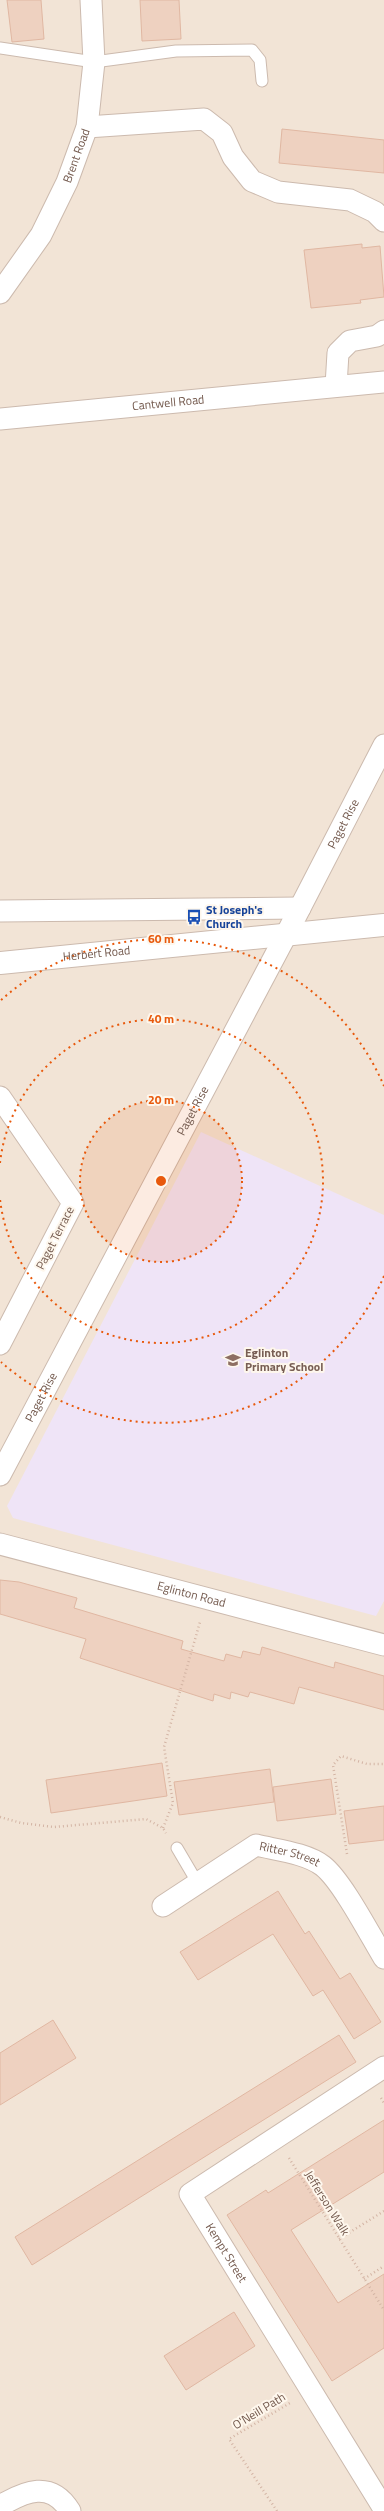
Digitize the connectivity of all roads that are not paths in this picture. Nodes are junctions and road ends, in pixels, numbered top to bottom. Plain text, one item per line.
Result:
1 (91, 0) edge
2 (0, 48) edge
3 (94, 62) junction
4 (262, 81) dead end
5 (87, 127) junction
6 (384, 222) edge
7 (0, 293) edge
8 (384, 331) edge
9 (384, 382) edge
10 (336, 386) junction
11 (0, 419) edge
12 (384, 745) edge
13 (300, 908) junction
14 (0, 911) edge
15 (384, 925) edge
16 (286, 935) junction
17 (0, 963) edge
18 (0, 1096) edge
19 (0, 1344) edge
20 (0, 1475) edge
21 (0, 1544) edge
22 (384, 1645) edge
23 (177, 1848) road end
24 (197, 1882) junction
25 (163, 1906) dead end
26 (384, 1958) edge
27 (384, 2067) edge
28 (0, 2506) edge
29 (384, 2509) edge
30 (70, 2511) edge

1 - 3 street, Brent Road
2 - 3 lane
3 - 4 lane
3 - 5 street, Brent Road
5 - 6 street
5 - 7 street, Brent Road
8 - 10 street
9 - 10 street, Cantwell Road
10 - 11 street, Cantwell Road
12 - 13 street, Paget Rise
13 - 14 street
13 - 16 street, Paget Rise
15 - 16 street, Herbert Road
16 - 17 street, Herbert Road
16 - 20 street, Paget Rise
18 - 19 street, Paget Terrace
21 - 22 street, Eglinton Road
23 - 24 lane
24 - 25 street, Ritter Street
24 - 26 street, Ritter Street
27 - 29 street, Kempt Street
28 - 30 street

